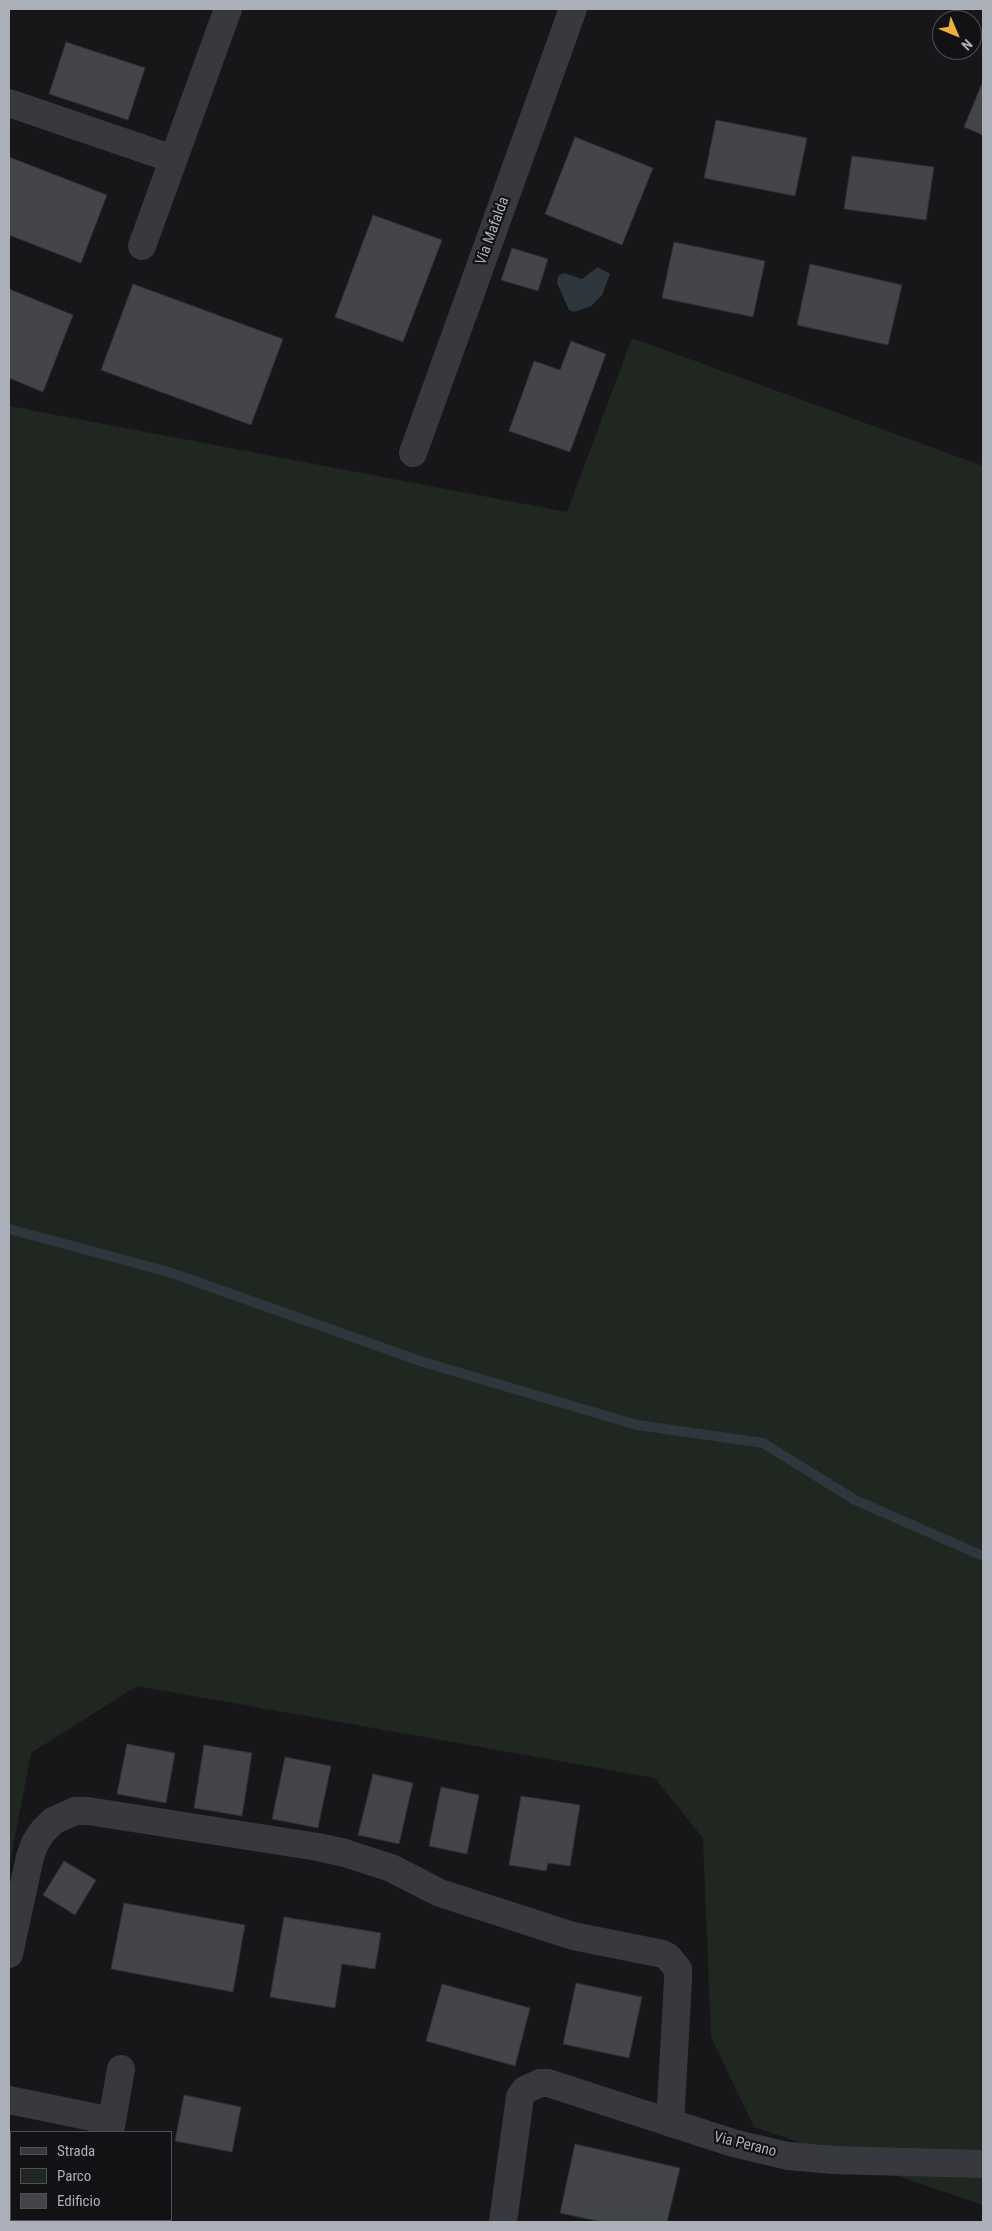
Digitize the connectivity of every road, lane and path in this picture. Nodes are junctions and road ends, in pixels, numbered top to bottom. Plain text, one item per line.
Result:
1 (228, 9) edge
2 (573, 9) edge
3 (9, 103) edge
4 (173, 159) junction
5 (142, 246) dead end
6 (413, 453) dead end
7 (9, 1954) edge
8 (121, 2069) dead end
9 (9, 2100) edge
10 (670, 2123) junction
11 (111, 2126) edge
12 (983, 2164) edge
13 (503, 2222) edge

1 - 4 street
2 - 6 street, Via Mafalda
3 - 4 street
4 - 5 street
7 - 10 street
8 - 11 street
9 - 11 street
10 - 12 street, Via Perano
10 - 13 street, Via Perano

